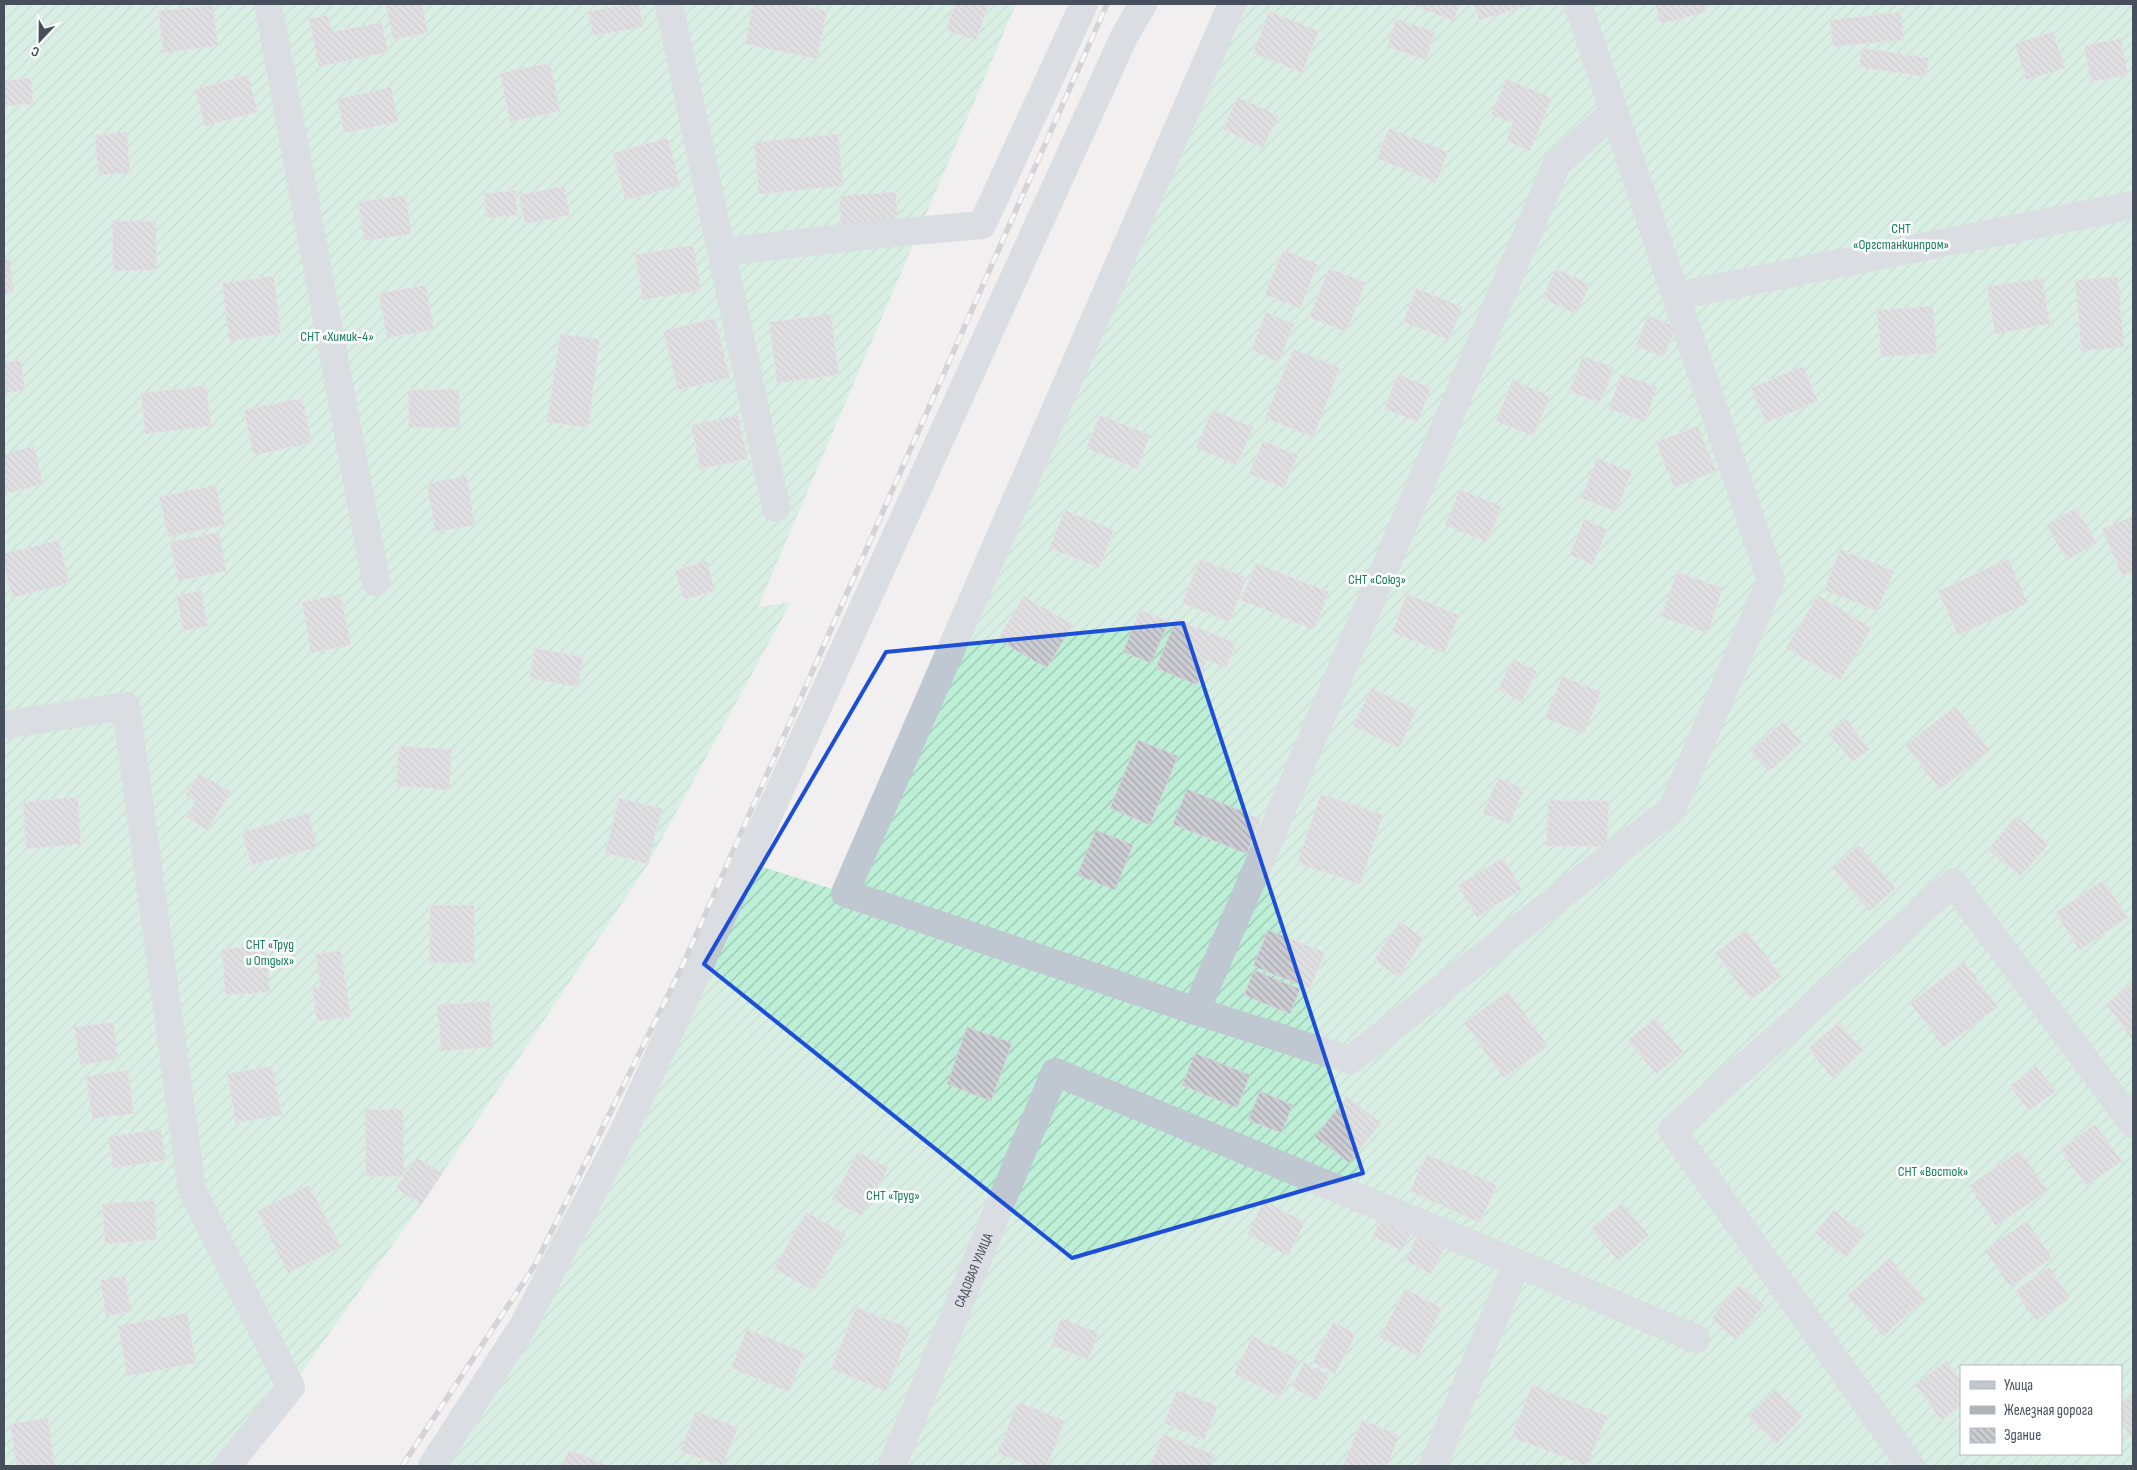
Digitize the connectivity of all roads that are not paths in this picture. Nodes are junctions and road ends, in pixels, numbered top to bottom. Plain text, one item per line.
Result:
1 (268, 4) edge
2 (669, 4) edge
3 (1084, 4) edge
4 (1143, 4) edge
5 (1232, 4) edge
6 (1578, 4) edge
7 (1614, 111) junction
8 (2133, 205) edge
9 (722, 252) junction
10 (1676, 296) junction
11 (776, 508) dead end
12 (376, 582) dead end
13 (4, 725) edge
14 (1196, 1011) junction
15 (2133, 1124) edge
16 (1517, 1263) junction
17 (1696, 1339) dead end
18 (226, 1466) edge
19 (432, 1466) edge
20 (892, 1466) edge
21 (1434, 1466) edge
22 (1911, 1466) edge

1 - 12 street
2 - 9 street
3 - 9 street
4 - 19 street
5 - 14 street
6 - 7 street
7 - 10 street
7 - 14 street
8 - 10 street
9 - 11 street
10 - 14 street
13 - 18 street
15 - 22 street
16 - 17 street
16 - 20 street, САДОВАЯ УЛИЦА
16 - 21 street

